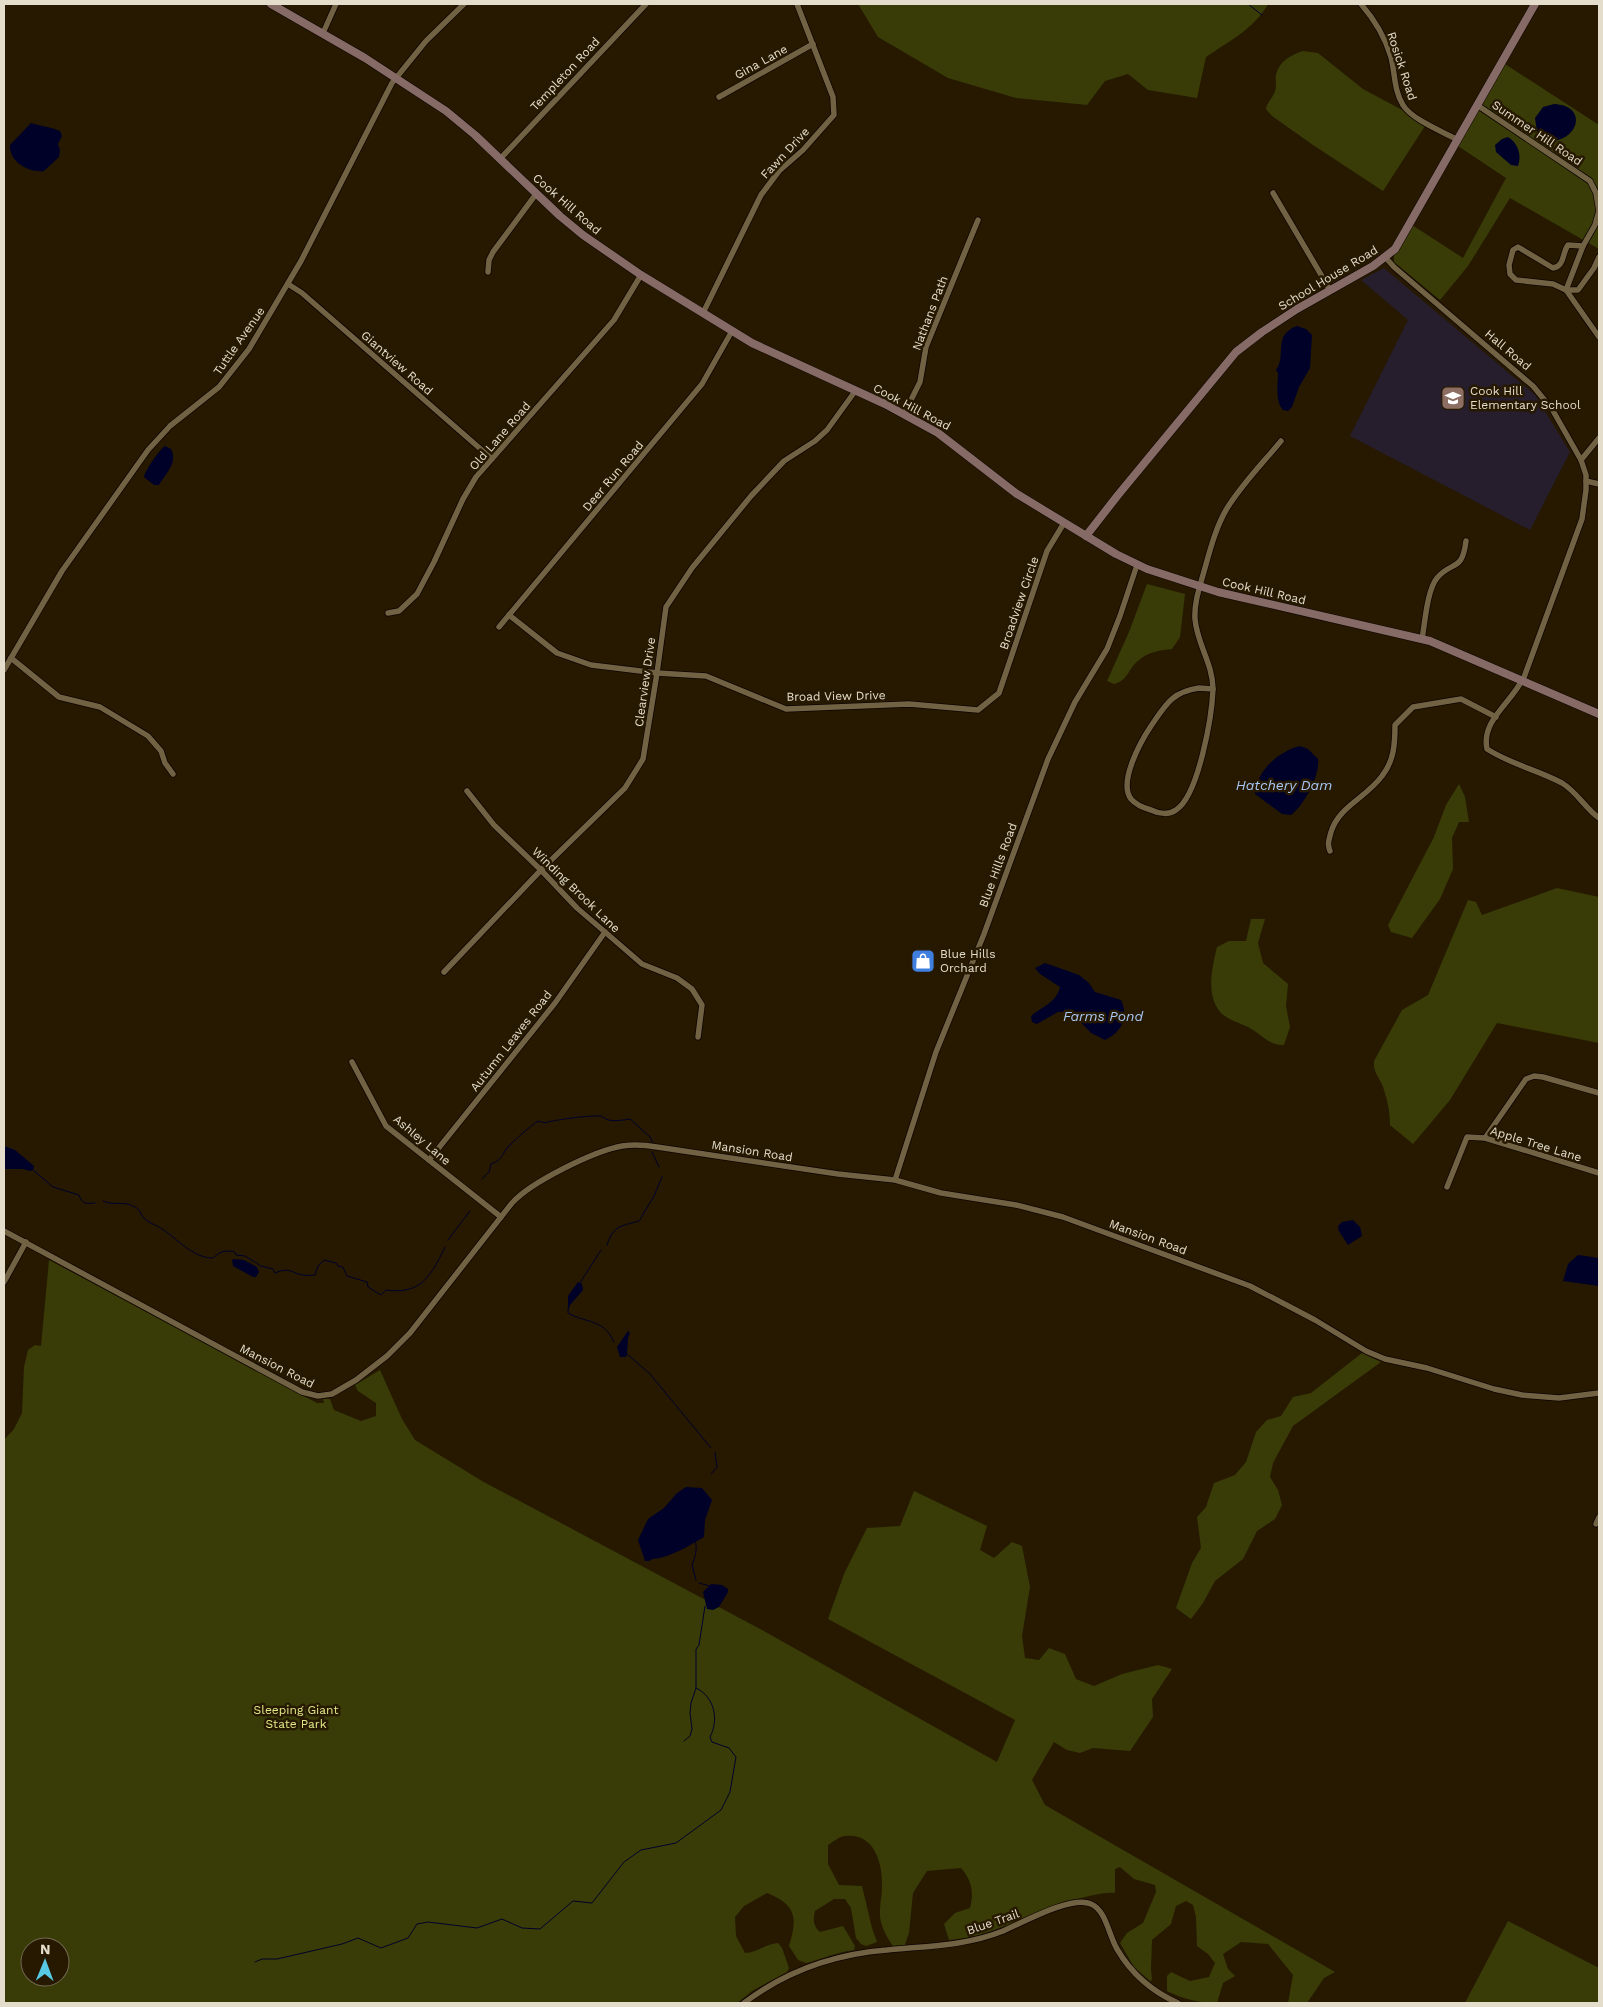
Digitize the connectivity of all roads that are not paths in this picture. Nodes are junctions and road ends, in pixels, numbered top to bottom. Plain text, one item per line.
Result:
1 (271, 4) edge
2 (336, 4) edge
3 (464, 4) edge
4 (646, 4) edge
5 (797, 4) edge
6 (1361, 4) edge
7 (1535, 4) edge
8 (323, 33) junction
9 (813, 44) junction
10 (396, 78) junction
11 (718, 97) dead end
12 (1477, 105) junction
13 (1458, 140) junction
14 (500, 159) junction
15 (1273, 193) dead end
16 (536, 194) junction
17 (978, 220) dead end
18 (1597, 227) edge
19 (1583, 246) junction
20 (1599, 257) edge
21 (1386, 258) junction
22 (488, 272) dead end
23 (641, 275) junction
24 (288, 284) junction
25 (1330, 290) junction
26 (1566, 290) junction
27 (703, 313) junction
28 (732, 331) junction
29 (1599, 337) edge
30 (856, 390) junction
31 (904, 414) junction
32 (1599, 438) edge
33 (1280, 442) dead end
34 (492, 459) junction
35 (1581, 460) junction
36 (1586, 482) junction
37 (1599, 484) edge
38 (1064, 523) junction
39 (1086, 536) junction
40 (1466, 540) dead end
41 (1137, 565) junction
42 (1200, 587) junction
43 (388, 613) dead end
44 (509, 615) junction
45 (499, 627) dead end
46 (1422, 639) junction
47 (11, 658) junction
48 (4, 670) edge
49 (657, 674) junction
50 (1523, 680) junction
51 (1213, 689) junction
52 (1000, 693) joint
53 (1599, 714) edge
54 (1496, 717) junction
55 (173, 774) dead end
56 (467, 791) dead end
57 (1599, 818) edge
58 (1330, 851) dead end
59 (541, 870) junction
60 (605, 932) junction
61 (444, 972) dead end
62 (698, 1037) dead end
63 (352, 1062) dead end
64 (1599, 1093) edge
65 (1485, 1138) junction
66 (429, 1160) junction
67 (1599, 1173) edge
68 (896, 1180) junction
69 (1447, 1188) dead end
70 (501, 1217) junction
71 (4, 1231) edge
72 (26, 1242) junction
73 (4, 1282) edge
74 (1599, 1394) edge
75 (1599, 1517) edge
76 (1596, 1524) dead end
77 (744, 2003) edge
78 (1178, 2003) edge

1 - 8 street, Cook Hill Road
2 - 8 street
3 - 10 street, Tuttle Avenue
4 - 14 street, Templeton Road
5 - 9 street, Fawn Drive
6 - 13 street, Rosick Road
7 - 12 street, School House Road
8 - 10 street, Cook Hill Road
9 - 11 street, Gina Lane
9 - 27 street, Fawn Drive
10 - 14 street, Cook Hill Road
10 - 24 street, Tuttle Avenue
12 - 13 street, School House Road
12 - 18 street, Summer Hill Road
13 - 21 street, School House Road
14 - 16 street, Cook Hill Road
15 - 25 street
16 - 22 street
16 - 23 street, Cook Hill Road
17 - 31 street, Nathans Path
18 - 19 street, Summer Hill Road
19 - 26 street, Summer Hill Road
19 - 26 street
20 - 26 street
21 - 25 street, School House Road
21 - 35 street, Hall Road
23 - 27 street, Cook Hill Road
23 - 34 street, Old Lane Road
24 - 34 street, Giantview Road
24 - 47 street, Tuttle Avenue
25 - 39 street, School House Road
26 - 29 street
27 - 28 street, Cook Hill Road
28 - 30 street, Cook Hill Road
28 - 44 street, Deer Run Road
30 - 31 street, Cook Hill Road
30 - 49 street, Clearview Drive
31 - 38 street, Cook Hill Road
32 - 35 street
33 - 42 street
34 - 43 street, Old Lane Road
35 - 36 street, Hall Road
36 - 37 street
36 - 50 street, Hall Road
38 - 39 street, Cook Hill Road
38 - 52 street, Broadview Circle
39 - 41 street, Cook Hill Road
40 - 46 street
41 - 42 street, Cook Hill Road
41 - 68 street, Blue Hills Road
42 - 46 street, Cook Hill Road
42 - 51 street
44 - 45 street, Deer Run Road
44 - 49 street, Broad View Drive
46 - 50 street, Cook Hill Road
47 - 48 street, Tuttle Avenue
47 - 55 street
49 - 52 street, Broad View Drive
49 - 59 street, Clearview Drive
50 - 53 street, Cook Hill Road
50 - 54 street, Hall Road
51 - 51 street
54 - 57 street, Hall Road
54 - 58 street
56 - 59 street, Winding Brook Lane
59 - 60 street, Winding Brook Lane
59 - 61 street, Clearview Drive
60 - 62 street, Winding Brook Lane
60 - 66 street, Autumn Leaves Road
63 - 66 street, Ashley Lane
64 - 65 street
65 - 67 street, Apple Tree Lane
65 - 69 street, Apple Tree Lane
66 - 70 street, Ashley Lane
68 - 70 street, Mansion Road
68 - 74 street, Mansion Road
70 - 72 street, Mansion Road
71 - 72 street, Mansion Road
72 - 73 street
75 - 76 street
77 - 78 street, Blue Trail

